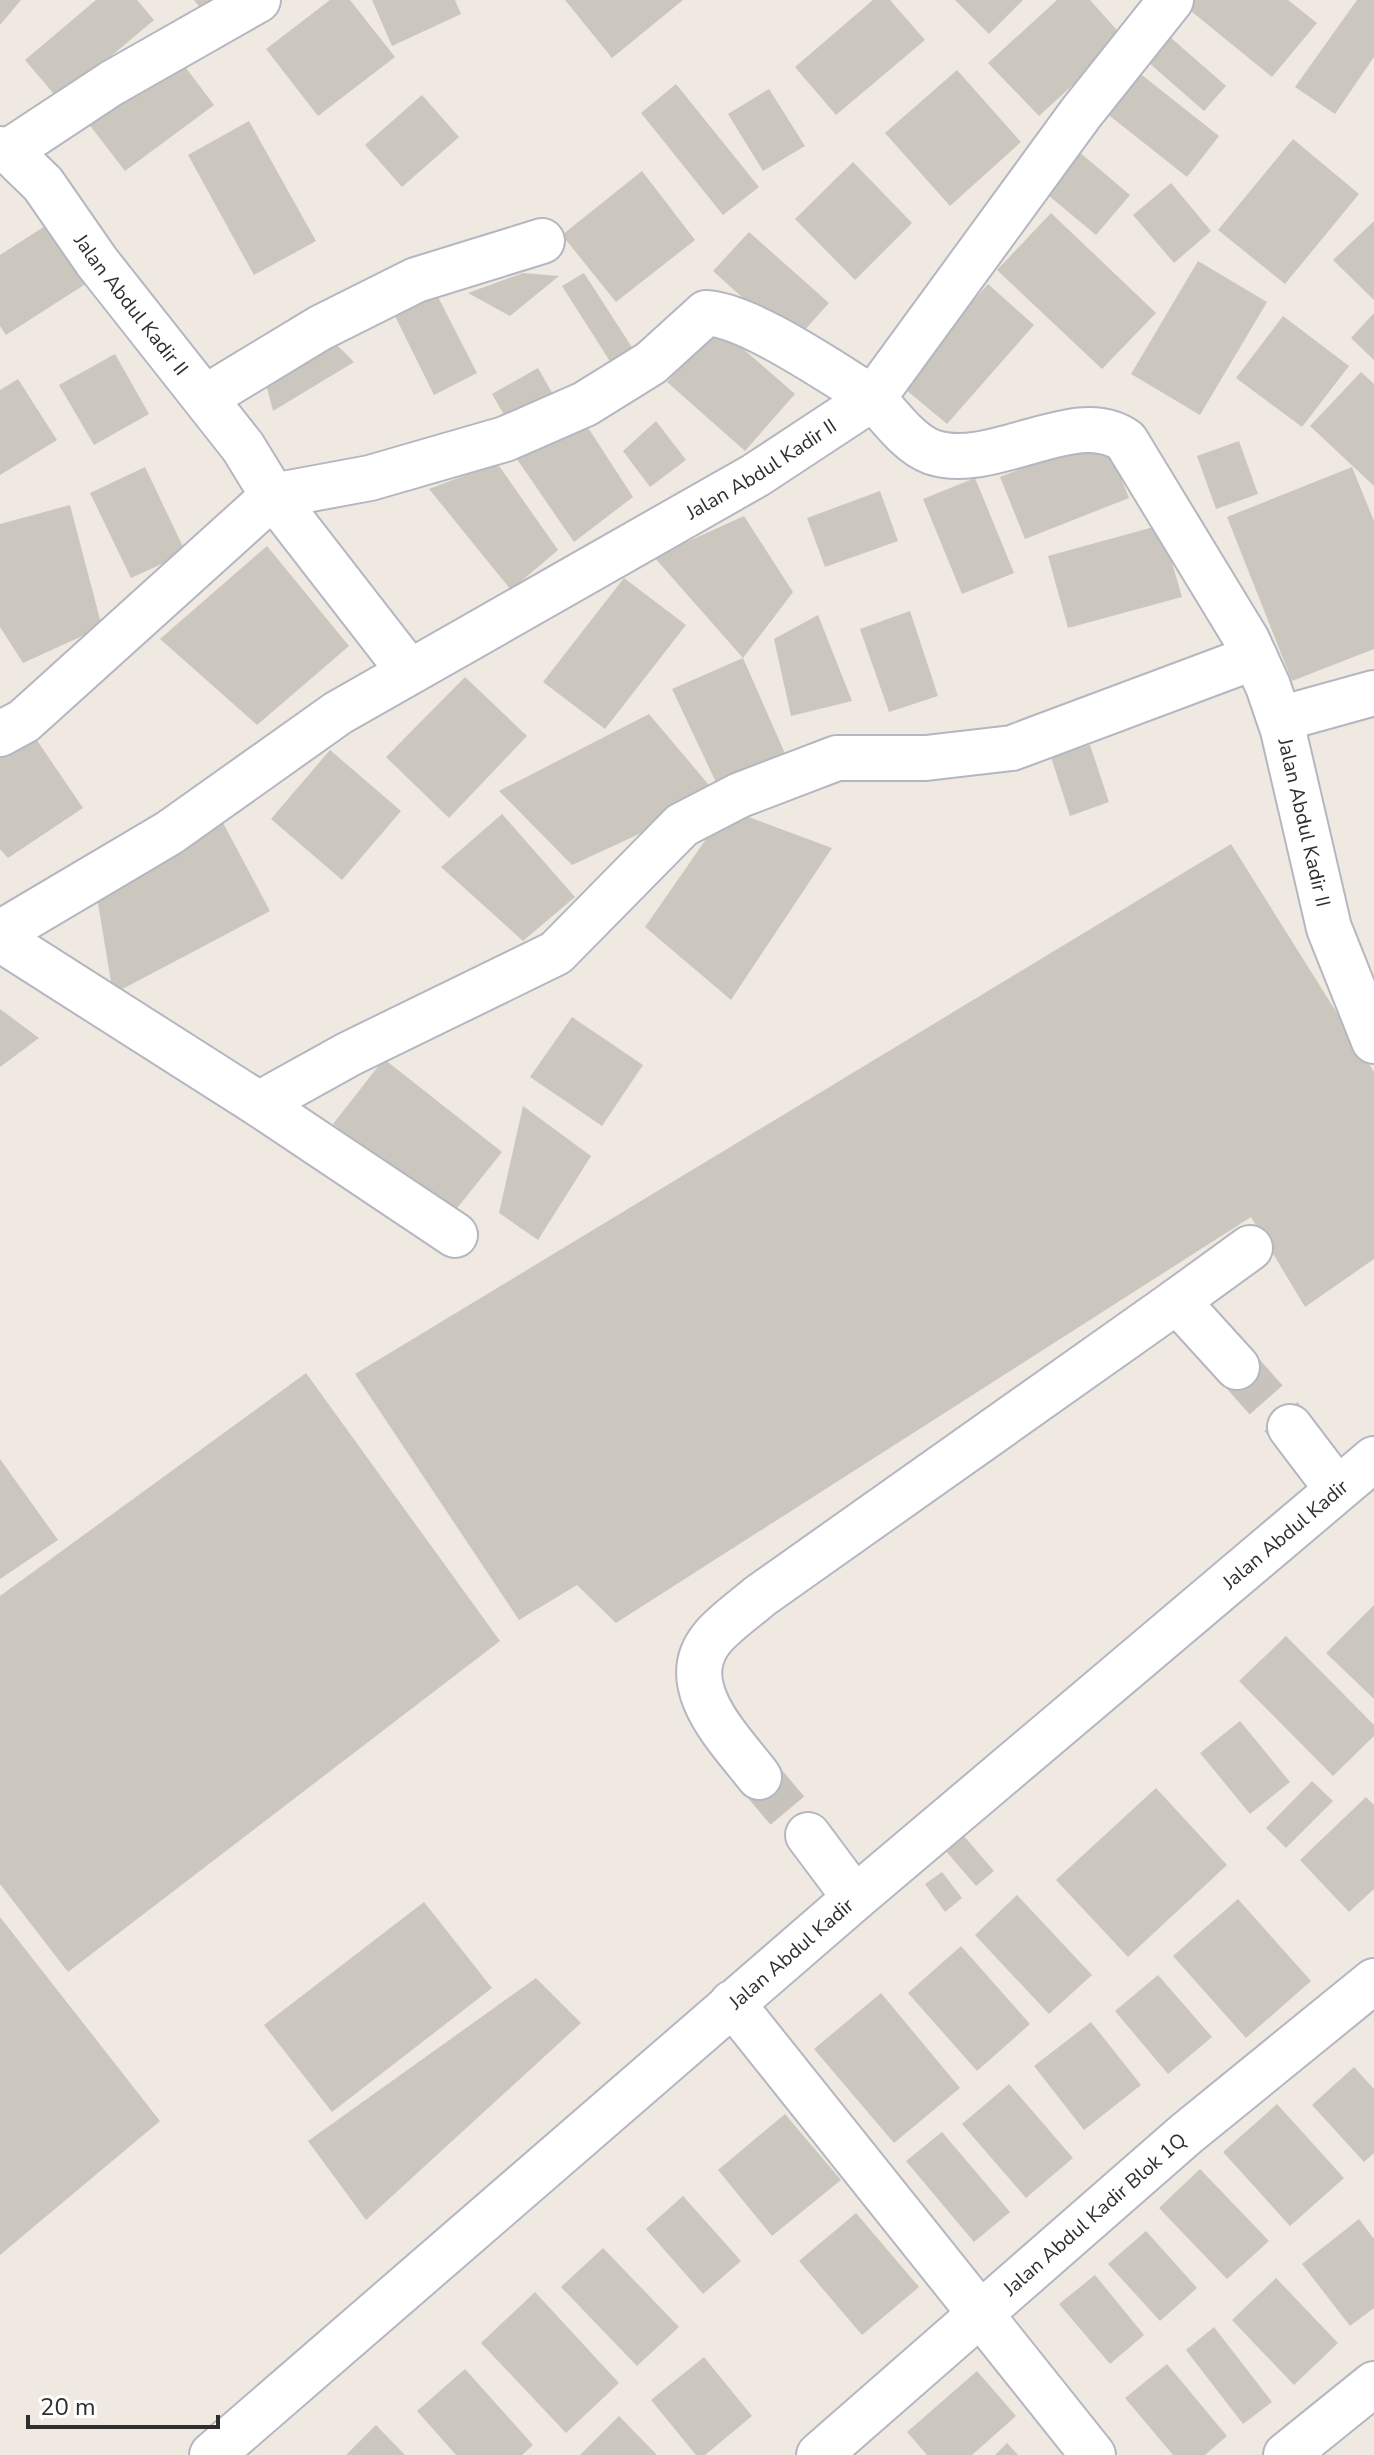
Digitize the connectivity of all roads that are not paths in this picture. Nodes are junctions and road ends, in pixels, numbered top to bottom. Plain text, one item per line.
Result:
1 (258, 0) edge
2 (1171, 0) edge
3 (5, 150) edge
4 (542, 241) dead end
5 (206, 397) junction
6 (873, 398) junction
7 (273, 496) junction
8 (1255, 657) junction
9 (408, 670) junction
10 (1374, 693) edge
11 (1280, 719) junction
12 (0, 734) edge
13 (0, 936) edge
14 (1374, 1041) edge
15 (259, 1104) junction
16 (455, 1235) dead end
17 (1250, 1248) dead end
18 (1177, 1301) junction
19 (1237, 1367) tunnel mouth
20 (1290, 1427) tunnel mouth
21 (1374, 1459) edge
22 (1337, 1489) junction
23 (759, 1777) tunnel mouth
24 (808, 1835) tunnel mouth
25 (855, 1898) junction
26 (1374, 1981) edge
27 (732, 2003) junction
28 (981, 2314) junction
29 (1374, 2384) edge
30 (212, 2455) edge
31 (819, 2455) edge
32 (1093, 2455) edge
33 (1286, 2455) edge

1 - 3 street
2 - 6 street
3 - 5 street, Jalan Abdul Kadir II
4 - 5 street
5 - 7 street, Jalan Abdul Kadir II
6 - 7 street
6 - 8 street, Jalan Abdul Kadir II
6 - 9 street, Jalan Abdul Kadir II
7 - 9 street, Jalan Abdul Kadir II
7 - 12 street
8 - 11 street, Jalan Abdul Kadir II
8 - 15 street
9 - 13 street
10 - 11 street
11 - 14 street, Jalan Abdul Kadir II
13 - 15 street
15 - 16 street
17 - 18 street
18 - 19 street
18 - 23 street
20 - 22 street
21 - 22 street, Jalan Abdul Kadir
22 - 25 street, Jalan Abdul Kadir
24 - 25 street
25 - 27 street, Jalan Abdul Kadir
26 - 28 street, Jalan Abdul Kadir Blok 1Q
27 - 28 street
27 - 30 street, Jalan Abdul Kadir
28 - 31 street, Jalan Abdul Kadir Blok 1Q
28 - 32 street
29 - 33 street

